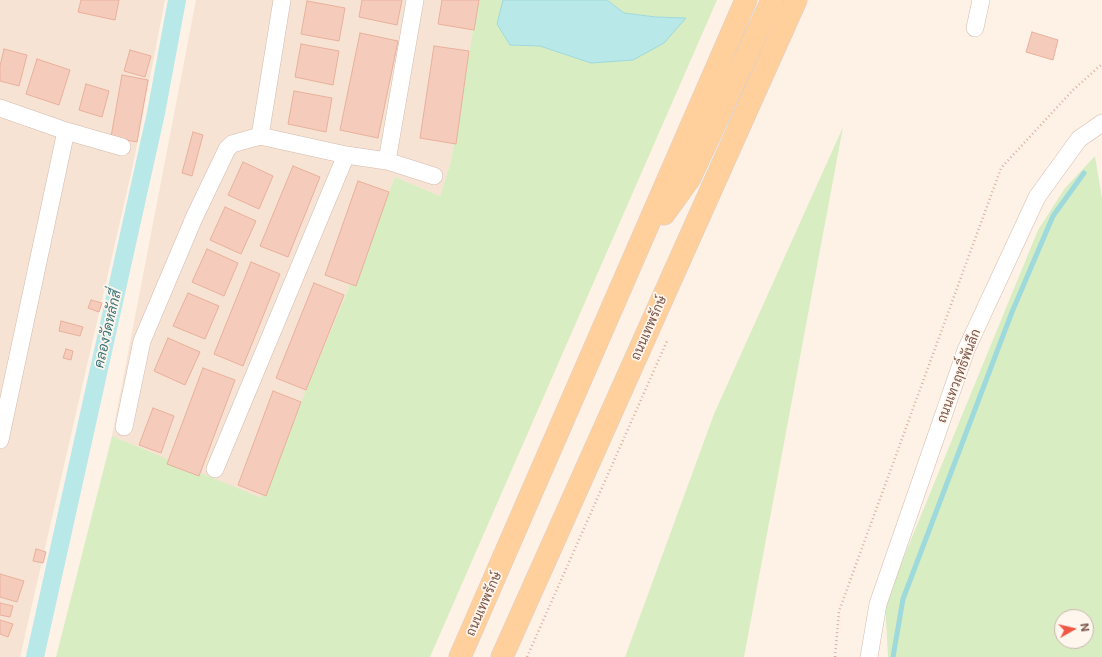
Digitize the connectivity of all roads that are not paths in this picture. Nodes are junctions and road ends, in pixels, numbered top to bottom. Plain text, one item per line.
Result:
1 (282, 0) edge
2 (415, 0) edge
3 (746, 0) edge
4 (772, 0) edge
5 (796, 0) edge
6 (981, 0) edge
7 (975, 28) dead end
8 (0, 108) edge
9 (1102, 123) edge
10 (66, 131) junction
11 (260, 136) junction
12 (122, 147) dead end
13 (346, 155) junction
14 (387, 161) junction
15 (434, 176) dead end
16 (639, 249) junction
17 (124, 427) dead end
18 (0, 440) edge
19 (215, 469) dead end
20 (460, 657) edge
21 (502, 657) edge
22 (870, 657) edge

1 - 11 street
2 - 14 street
3 - 16 main road, ถนนเทพรักษ์
4 - 16 main road
5 - 21 main road, ถนนเทพรักษ์
6 - 7 street
8 - 10 street
9 - 22 street, ถนนเทวฤทธิ์พันลึก
10 - 12 street
10 - 18 street
11 - 13 street
11 - 17 street
13 - 14 street
13 - 19 street
14 - 15 street
16 - 20 main road, ถนนเทพรักษ์

